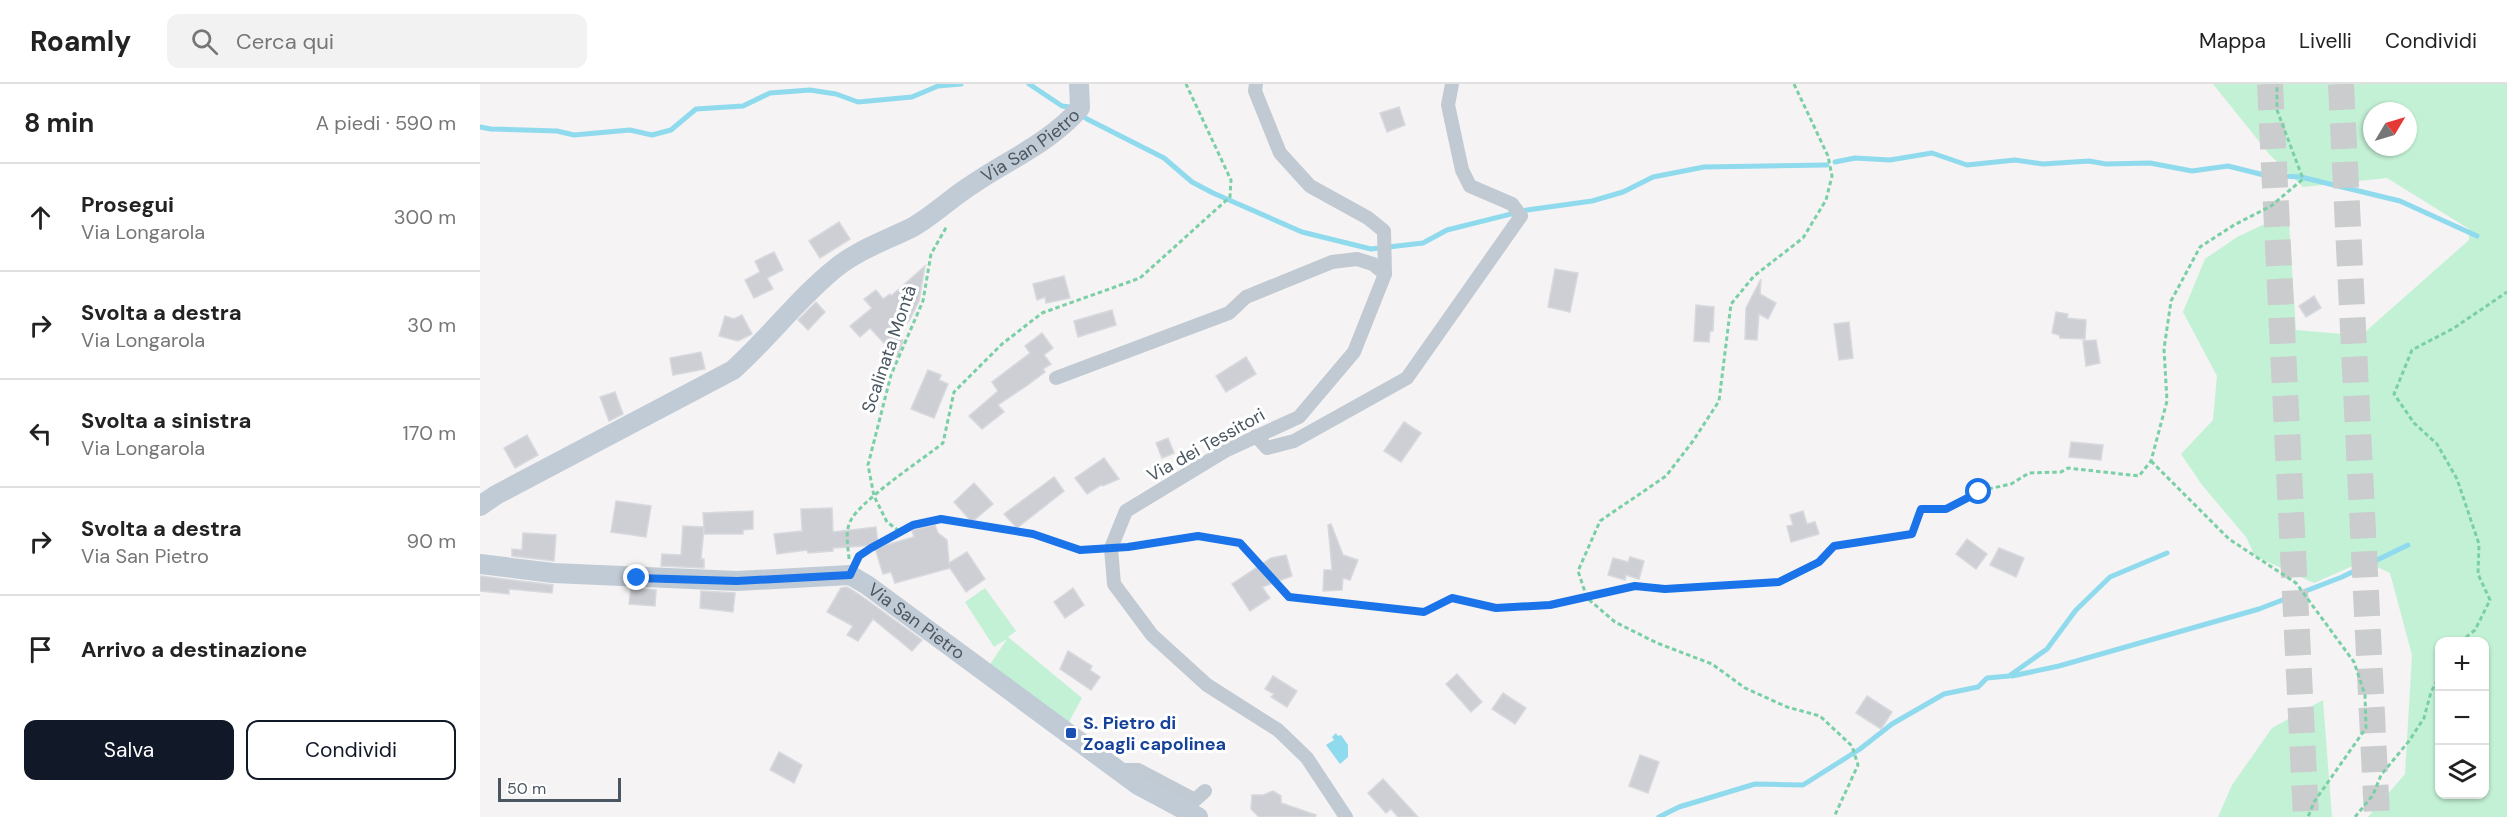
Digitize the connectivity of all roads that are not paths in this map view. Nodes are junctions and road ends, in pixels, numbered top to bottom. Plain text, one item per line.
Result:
1 (1079, 84) edge
2 (1256, 84) edge
3 (1452, 84) edge
4 (1384, 274) junction
5 (1056, 378) dead end
6 (1256, 436) junction
7 (480, 506) edge
8 (480, 564) edge
9 (1118, 770) junction
10 (1205, 791) dead end
11 (1198, 817) edge
12 (1346, 817) edge

1 - 7 street, Via San Pietro
2 - 4 street, Via dei Tessitori
3 - 6 street
4 - 5 street
4 - 6 street, Via dei Tessitori
6 - 12 street, Via dei Tessitori
8 - 9 street, Via San Pietro
9 - 10 street
9 - 11 street, Via San Pietro

